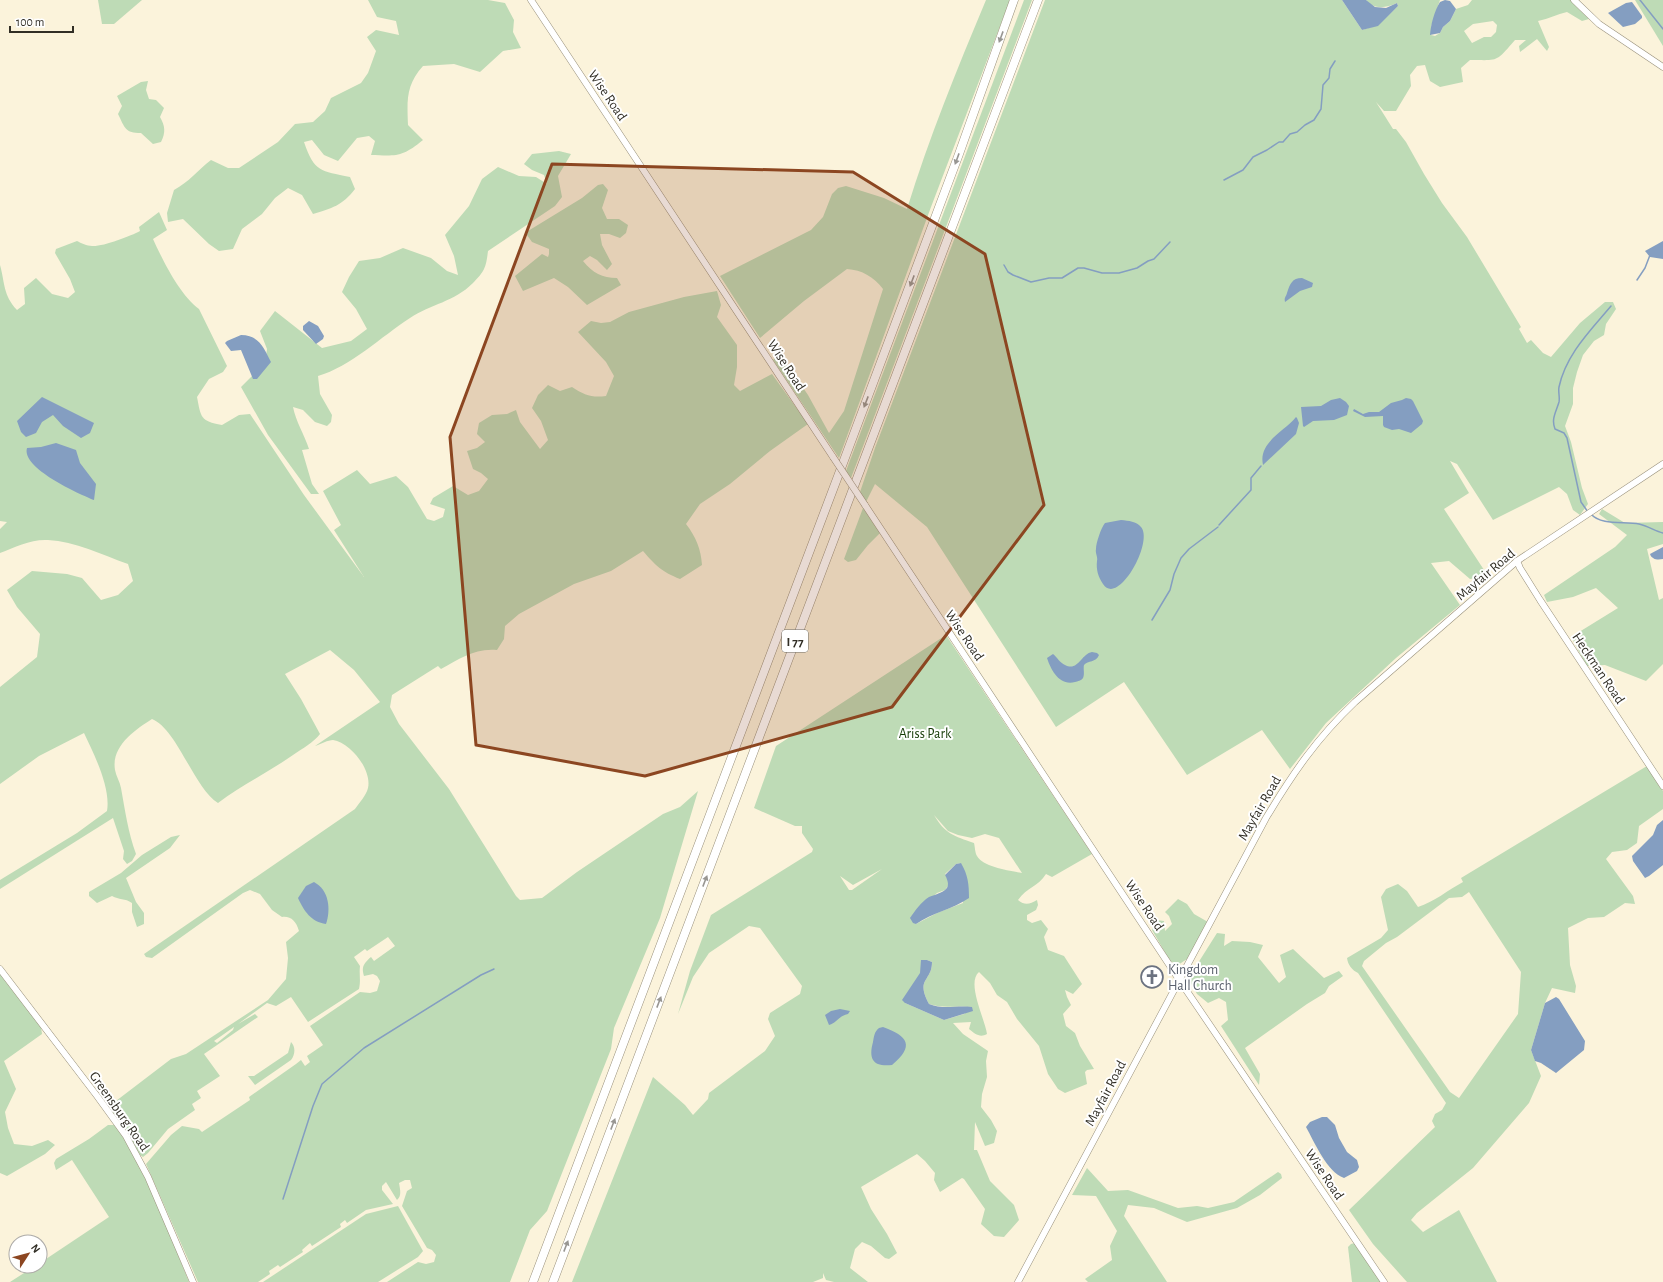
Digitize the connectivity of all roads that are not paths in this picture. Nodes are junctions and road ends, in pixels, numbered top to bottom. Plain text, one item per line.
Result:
1 (531, 0) edge
2 (1014, 0) edge
3 (1038, 0) edge
4 (1574, 0) edge
5 (1663, 67) edge
6 (1663, 464) edge
7 (1518, 561) junction
8 (1663, 786) edge
9 (0, 969) edge
10 (1180, 981) junction
11 (193, 1282) edge
12 (533, 1282) edge
13 (553, 1282) edge
14 (1018, 1282) edge
15 (1384, 1282) edge

1 - 10 street, Wise Road, bridge
2 -> 12 highway, I 77
13 -> 3 highway, I 77
4 - 5 street
6 - 7 street, Mayfair Road
7 - 8 street, Heckman Road
7 - 10 street, Mayfair Road
9 - 11 street, Greensburg Road
10 - 14 street, Mayfair Road
10 - 15 street, Wise Road

